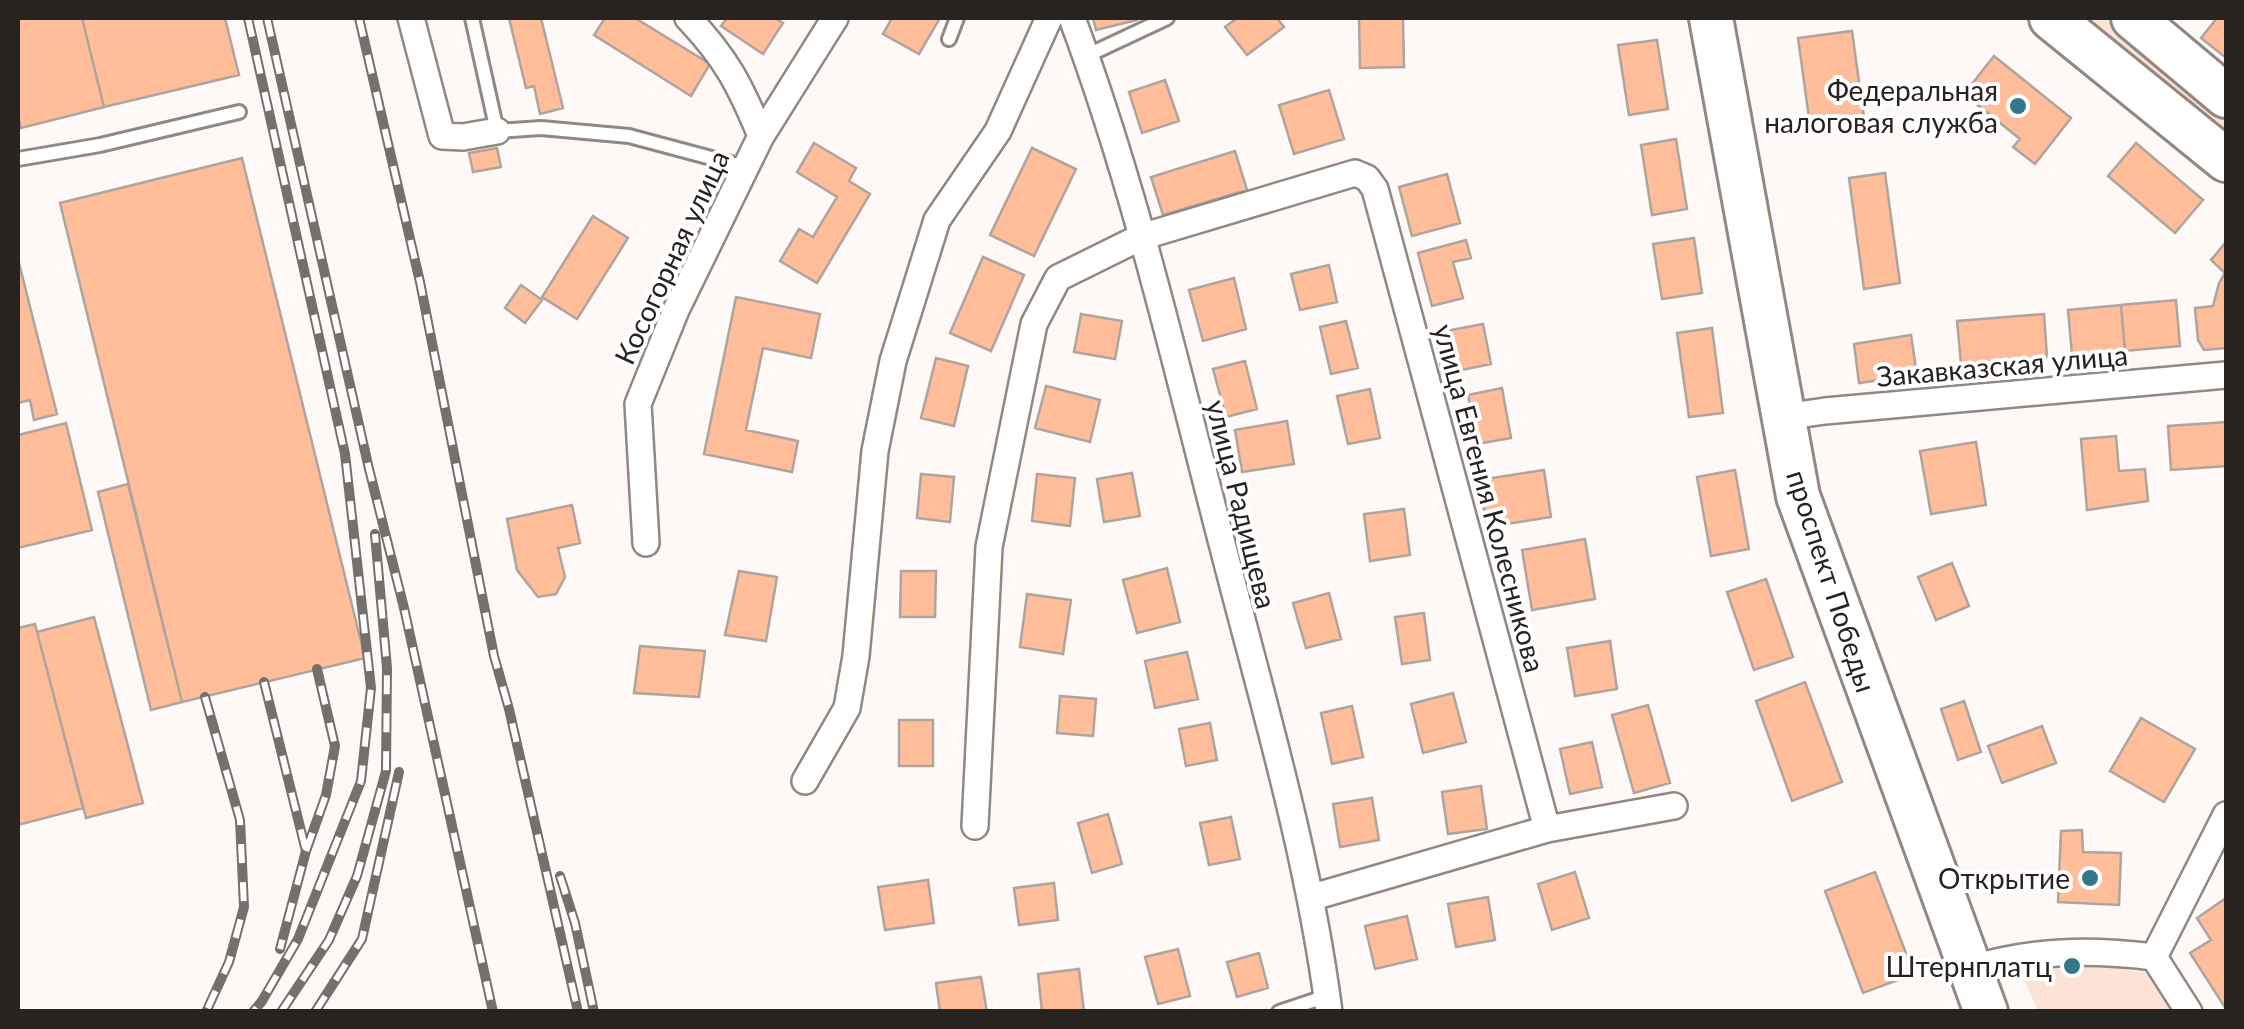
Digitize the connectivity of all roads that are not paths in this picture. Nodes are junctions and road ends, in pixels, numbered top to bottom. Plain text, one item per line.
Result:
1 (411, 18) edge
2 (472, 18) edge
3 (688, 18) edge
4 (835, 18) edge
5 (958, 18) edge
6 (1049, 18) edge
7 (1072, 18) edge
8 (1166, 18) edge
9 (1711, 18) edge
10 (2051, 18) edge
11 (2133, 18) edge
12 (949, 39) dead end
13 (1086, 56) junction
14 (2226, 96) edge
15 (238, 112) dead end
16 (497, 131) junction
17 (761, 136) junction
18 (18, 160) edge
19 (2226, 160) edge
20 (745, 167) junction
21 (1141, 236) junction
22 (2226, 375) edge
23 (1784, 418) junction
24 (646, 543) dead end
25 (805, 781) dead end
26 (1674, 806) dead end
27 (2226, 815) edge
28 (976, 826) dead end
29 (1548, 829) junction
30 (1313, 897) junction
31 (2154, 957) junction
32 (1969, 969) junction
33 (1328, 1004) edge
34 (1279, 1012) edge
35 (1986, 1012) edge
36 (2189, 1012) edge

1 - 16 street
2 - 16 lane
3 - 17 street
4 - 17 street, Косогорная улица
5 - 12 lane
6 - 25 street
7 - 13 street, улица Радищева
8 - 13 lane
9 - 23 main road, проспект Победы
10 - 19 main road
11 - 14 main road
13 - 21 street, улица Радищева
15 - 18 lane
16 - 20 lane
17 - 20 street, Косогорная улица
20 - 24 street, Косогорная улица
21 - 28 street
21 - 29 street, улица Евгения Колесникова
21 - 30 street, улица Радищева
22 - 23 street, Закавказская улица
23 - 32 main road, проспект Победы
26 - 29 street
27 - 31 street
29 - 30 street
30 - 33 street, улица Радищева
31 - 32 street
31 - 36 street
32 - 35 main road, проспект Победы
33 - 34 lane

